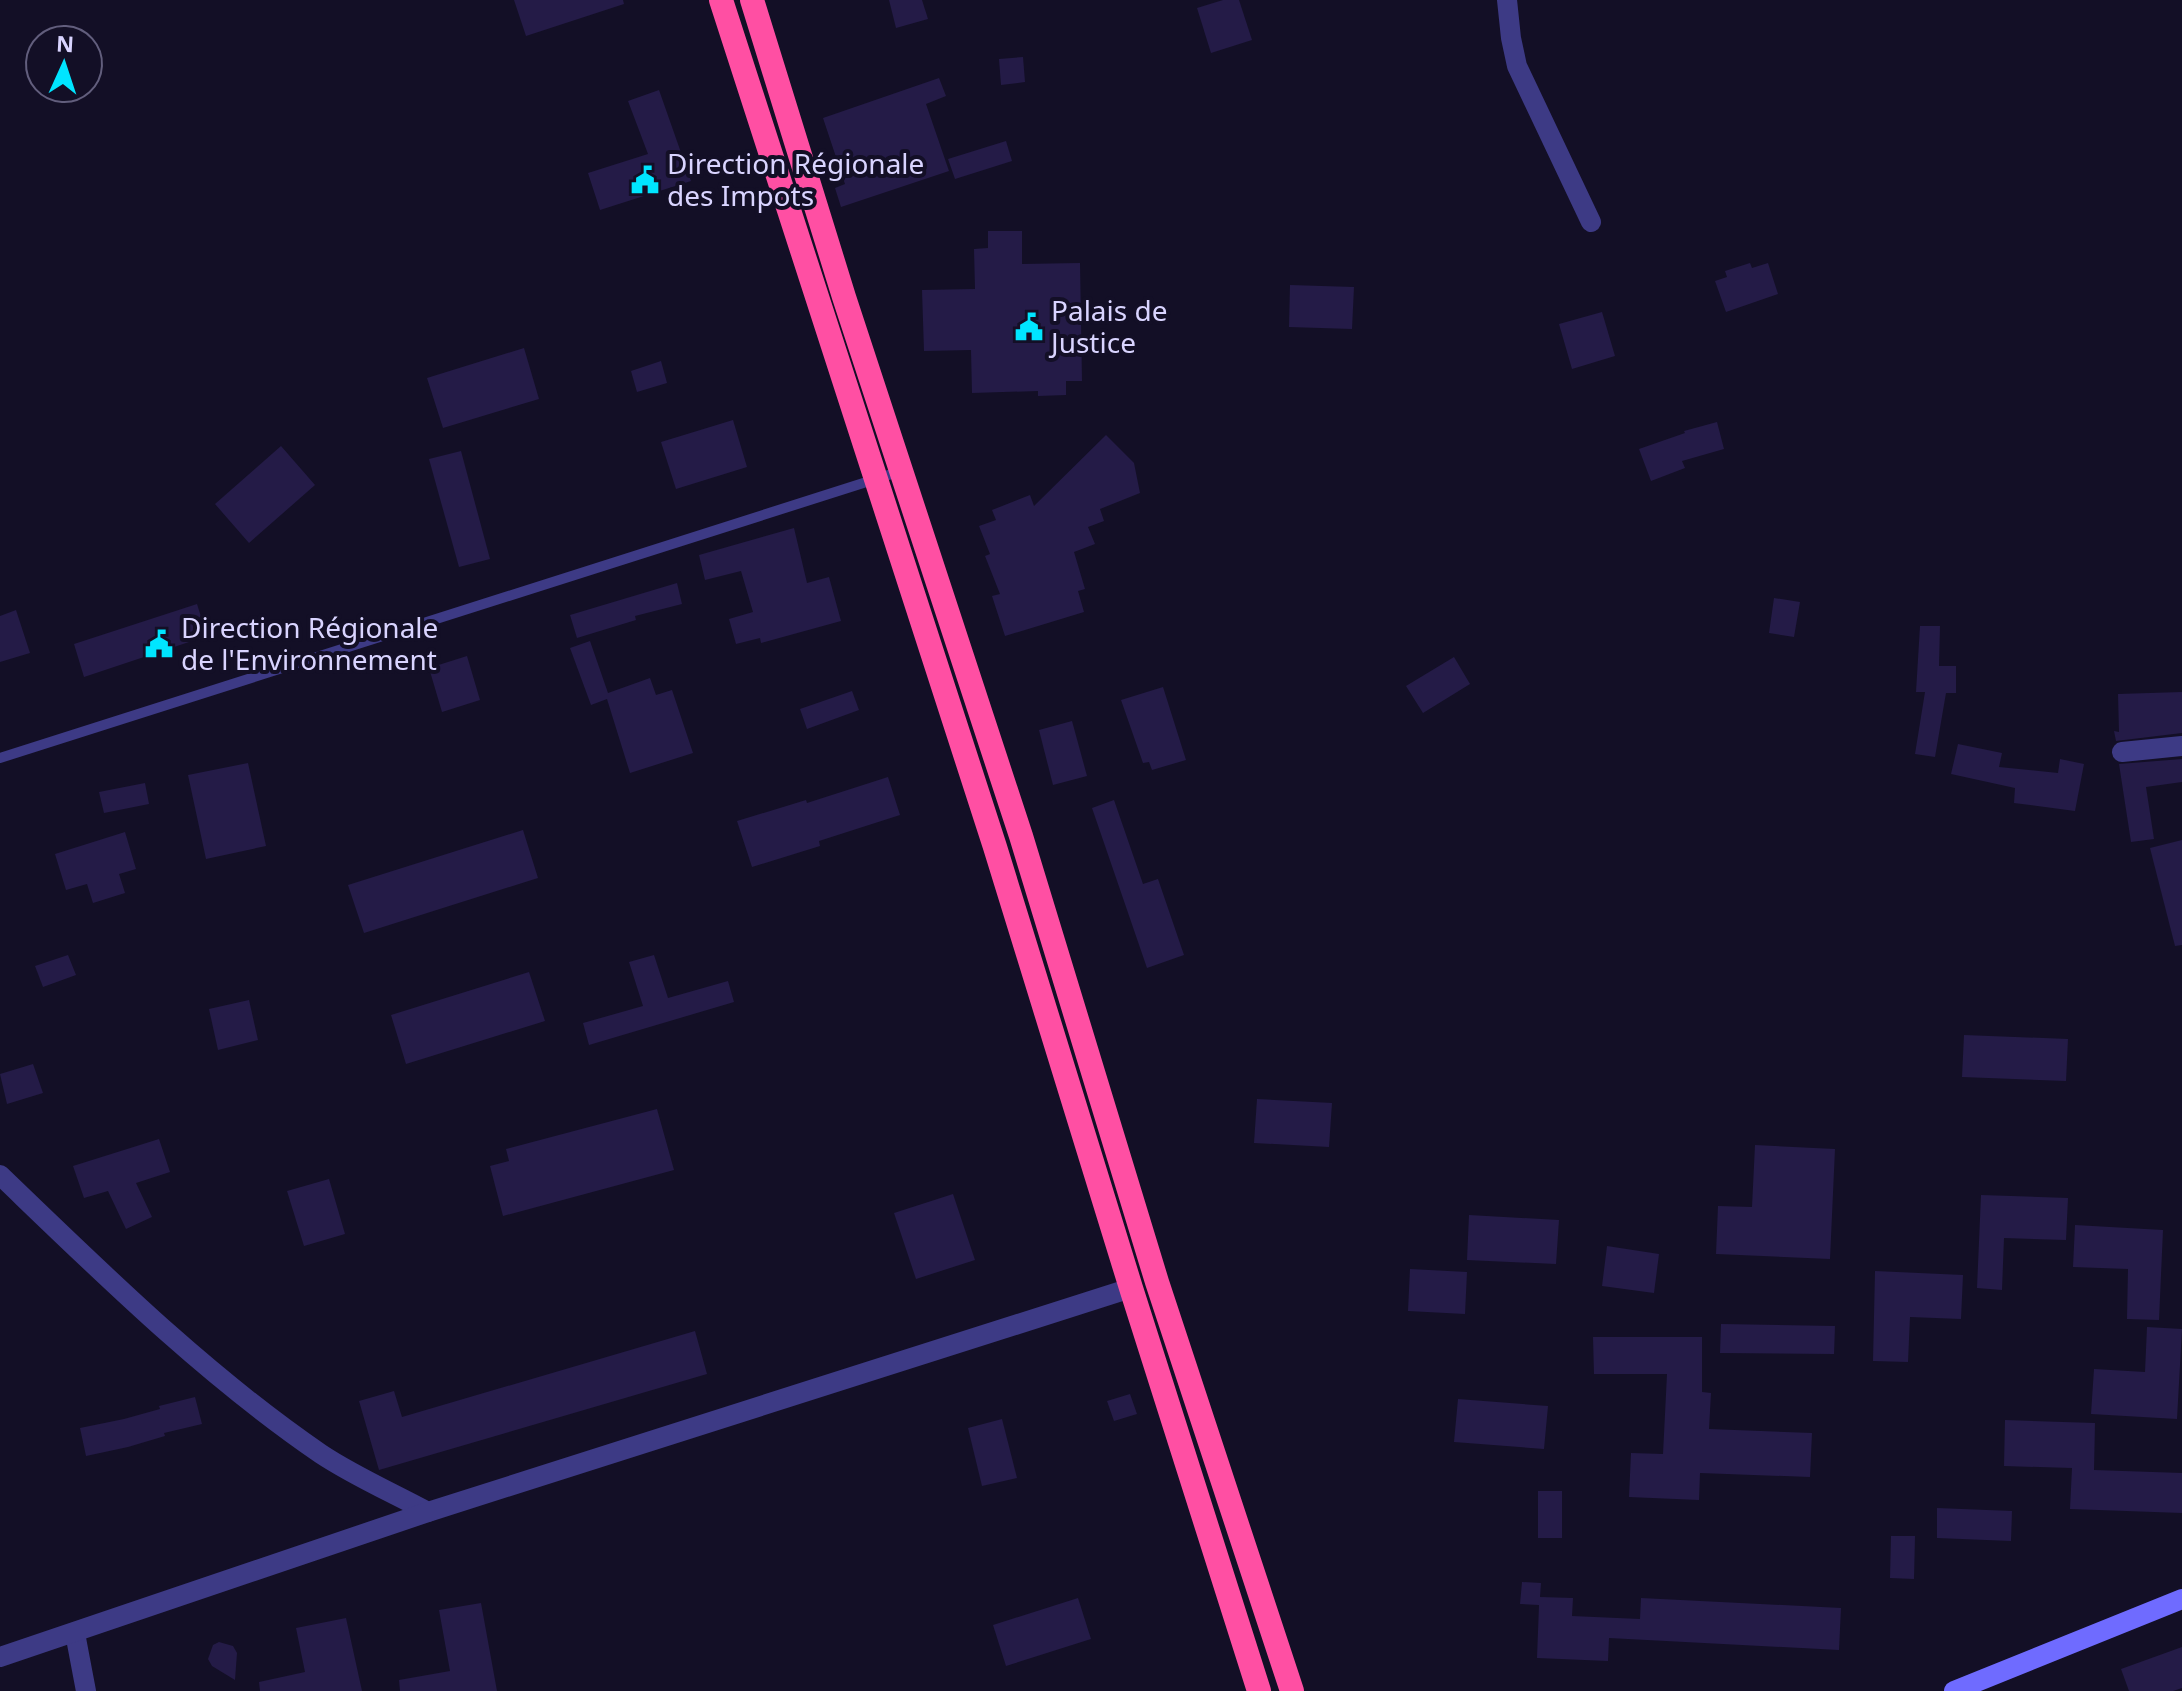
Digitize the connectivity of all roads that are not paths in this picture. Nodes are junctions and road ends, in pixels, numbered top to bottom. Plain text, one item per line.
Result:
1 (721, 0) edge
2 (752, 0) edge
3 (1507, 0) edge
4 (1591, 222) dead end
5 (844, 297) junction
6 (820, 306) junction
7 (901, 471) junction
8 (875, 480) junction
9 (2182, 746) edge
10 (2122, 752) dead end
11 (0, 758) edge
12 (1021, 836) junction
13 (995, 847) junction
14 (0, 1175) edge
15 (1131, 1288) junction
16 (428, 1512) junction
17 (2182, 1599) edge
18 (75, 1633) junction
19 (0, 1657) edge
20 (86, 1691) edge
21 (1259, 1691) edge
22 (1292, 1691) edge
23 (1954, 1691) edge

1 - 6 highway
2 - 5 highway
3 - 4 street
5 - 6 highway
5 - 7 highway
6 - 8 highway
7 - 8 lane
7 - 12 highway
8 - 11 lane
8 - 13 highway
9 - 10 street
12 - 13 highway
12 - 22 highway
13 - 15 highway
14 - 16 street
15 - 16 street
15 - 21 highway
16 - 18 street
17 - 23 street
18 - 19 street
18 - 20 street

